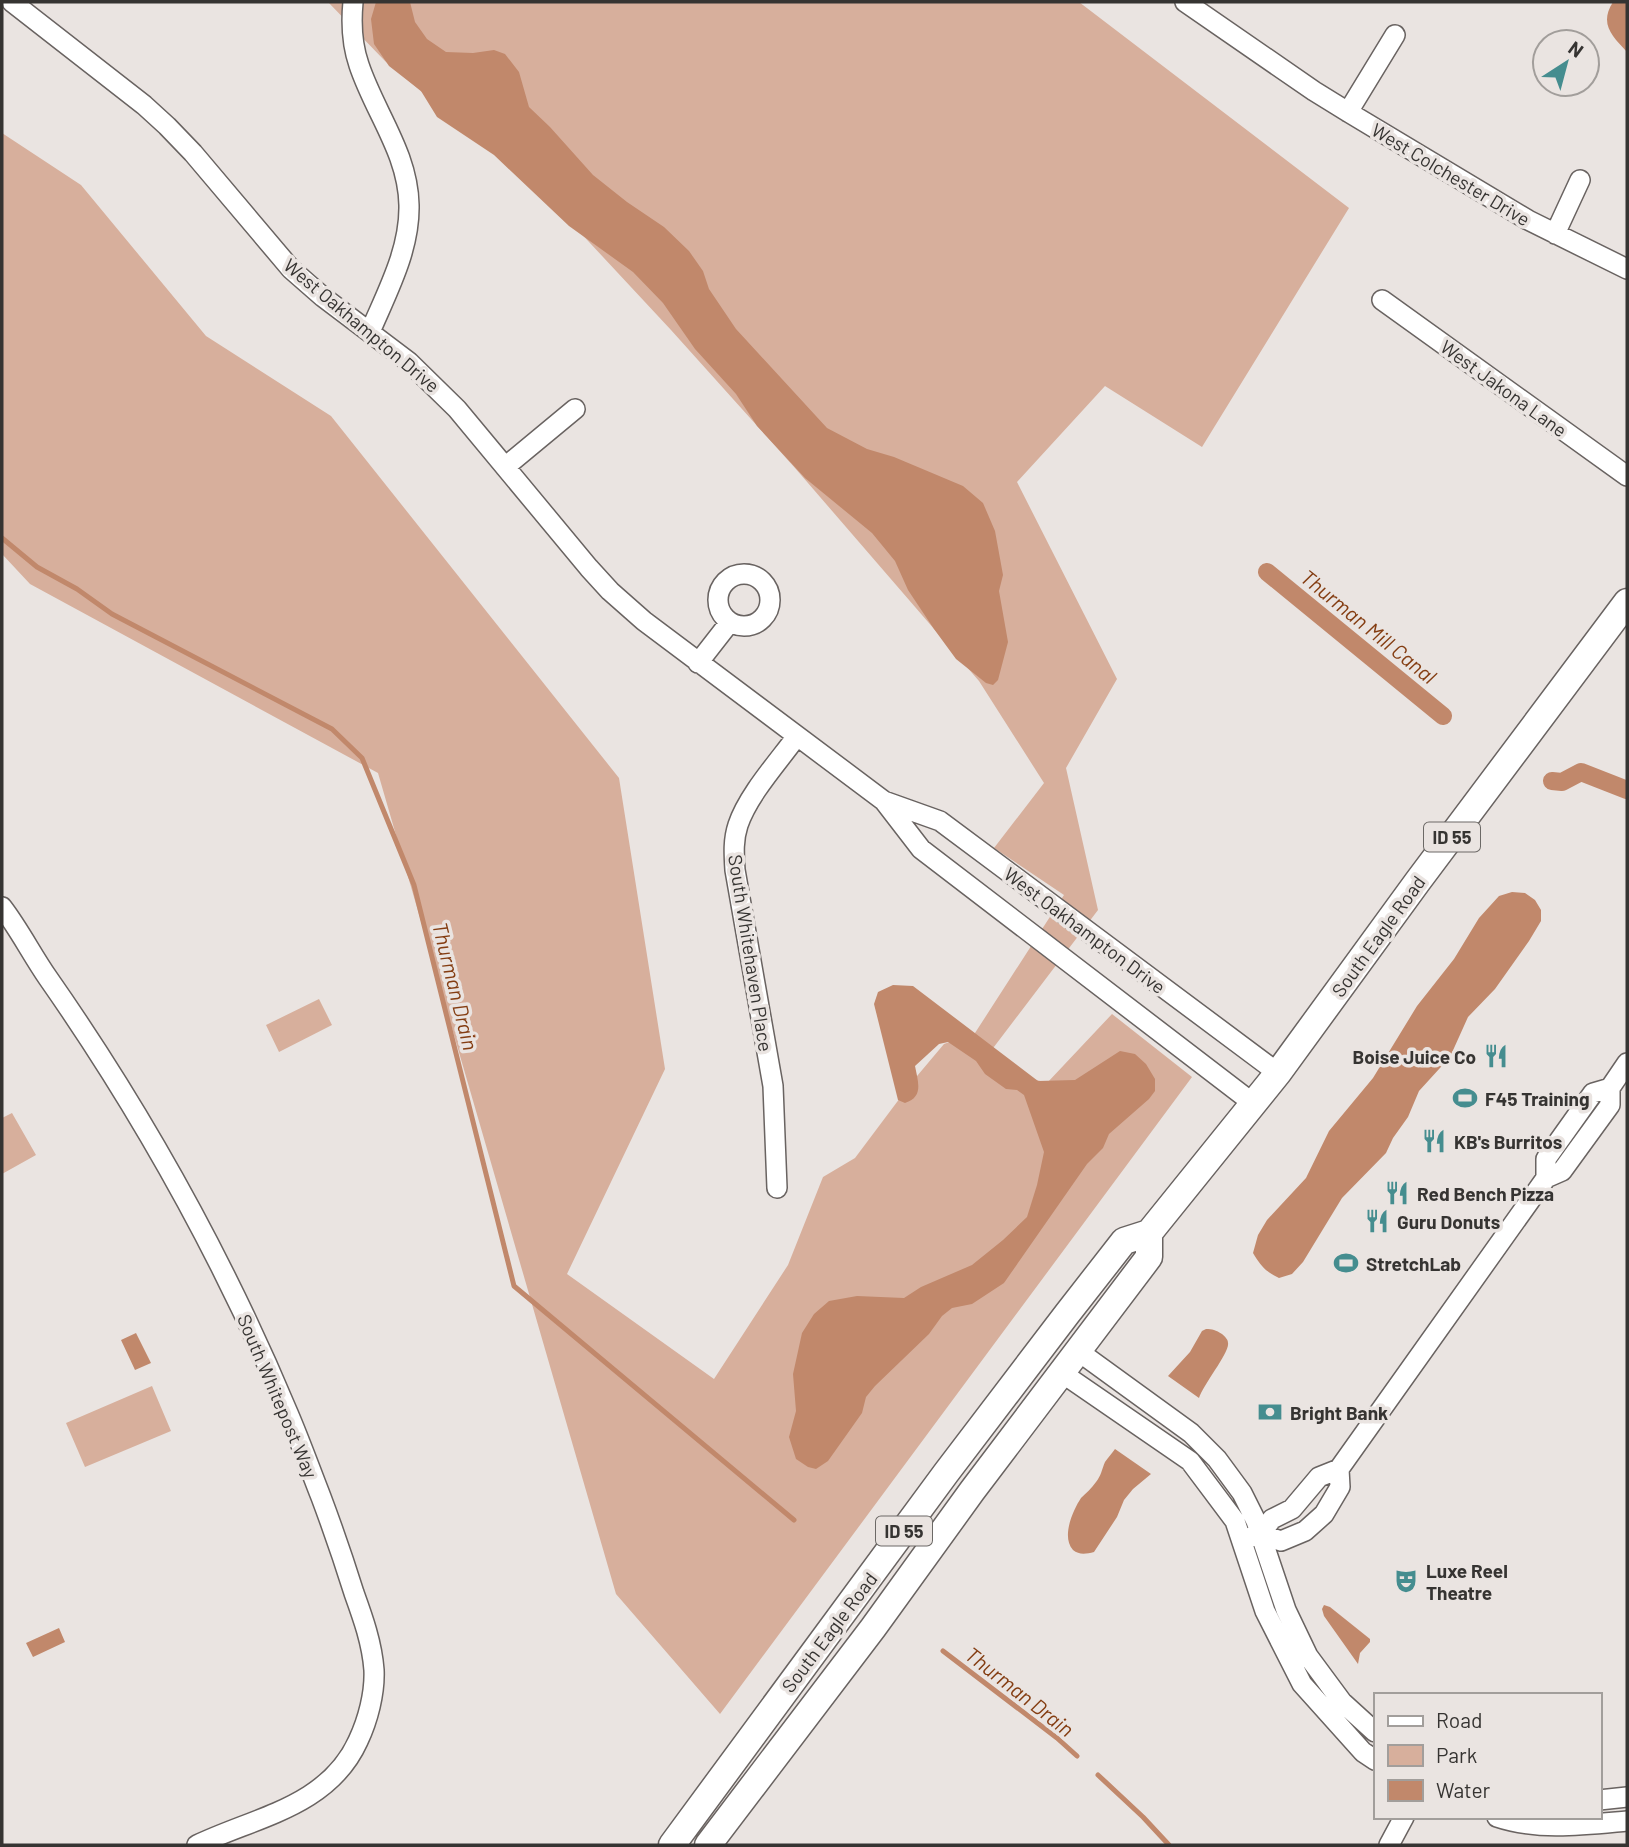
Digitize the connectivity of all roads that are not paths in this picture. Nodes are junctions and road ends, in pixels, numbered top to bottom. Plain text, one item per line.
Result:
1 (12, 2) edge
2 (353, 2) edge
3 (1185, 2) edge
4 (1395, 35) dead end
5 (1348, 112) junction
6 (1580, 180) dead end
7 (1555, 234) junction
8 (1627, 269) edge
9 (1382, 300) dead end
10 (370, 332) junction
11 (575, 409) dead end
12 (505, 467) junction
13 (1627, 476) edge
14 (1627, 602) edge
15 (730, 622) dead end
16 (698, 663) junction
17 (797, 736) junction
18 (884, 801) junction
19 (2, 907) edge
20 (1627, 1063) edge
21 (1278, 1073) junction
22 (1254, 1104) junction
23 (777, 1188) dead end
24 (1149, 1233) junction
25 (1064, 1318) junction
26 (1078, 1352) junction
27 (1062, 1373) junction
28 (1339, 1469) junction
29 (1251, 1537) junction
30 (911, 1575) junction
31 (871, 1576) junction
32 (1374, 1731) edge
33 (1374, 1759) edge
34 (1627, 1797) edge
35 (1601, 1800) edge
36 (1403, 1819) edge
37 (1502, 1819) edge
38 (1627, 1821) edge
39 (709, 1843) edge
40 (197, 1845) edge
41 (672, 1845) edge
42 (1389, 1845) edge

1 - 10 street, West Oakhampton Drive
2 - 10 street
3 - 5 street, West Colchester Drive
4 - 5 street
5 - 7 street, West Colchester Drive
6 - 7 street, West Colchester Drive
7 - 8 street, West Colchester Drive
9 - 13 street, West Jakona Lane
10 - 12 street, West Oakhampton Drive
11 - 12 street
12 - 16 street, West Oakhampton Drive
14 - 21 highway, South Eagle Road / ID 55
15 - 16 street
16 - 17 street, West Oakhampton Drive
17 - 18 street, West Oakhampton Drive
17 - 23 street, South Whitehaven Place
18 - 21 street, West Oakhampton Drive
18 - 22 street, West Oakhampton Drive
19 - 40 street, South Whitepost Way
20 - 28 street
21 - 22 highway, South Eagle Road / ID 55
22 - 24 highway, South Eagle Road / ID 55
24 - 25 highway, South Eagle Road / ID 55
24 - 26 highway, South Eagle Road / ID 55
25 - 30 highway
25 - 31 highway, South Eagle Road / ID 55
26 - 27 highway, South Eagle Road / ID 55
26 - 29 street
27 - 29 street
27 - 30 highway, South Eagle Road / ID 55
28 - 29 street
28 - 29 street
29 - 32 street
29 - 33 street
30 - 39 highway, South Eagle Road / ID 55
31 - 39 highway
31 - 41 highway, South Eagle Road / ID 55
34 - 35 street
36 - 42 street
37 - 38 street

